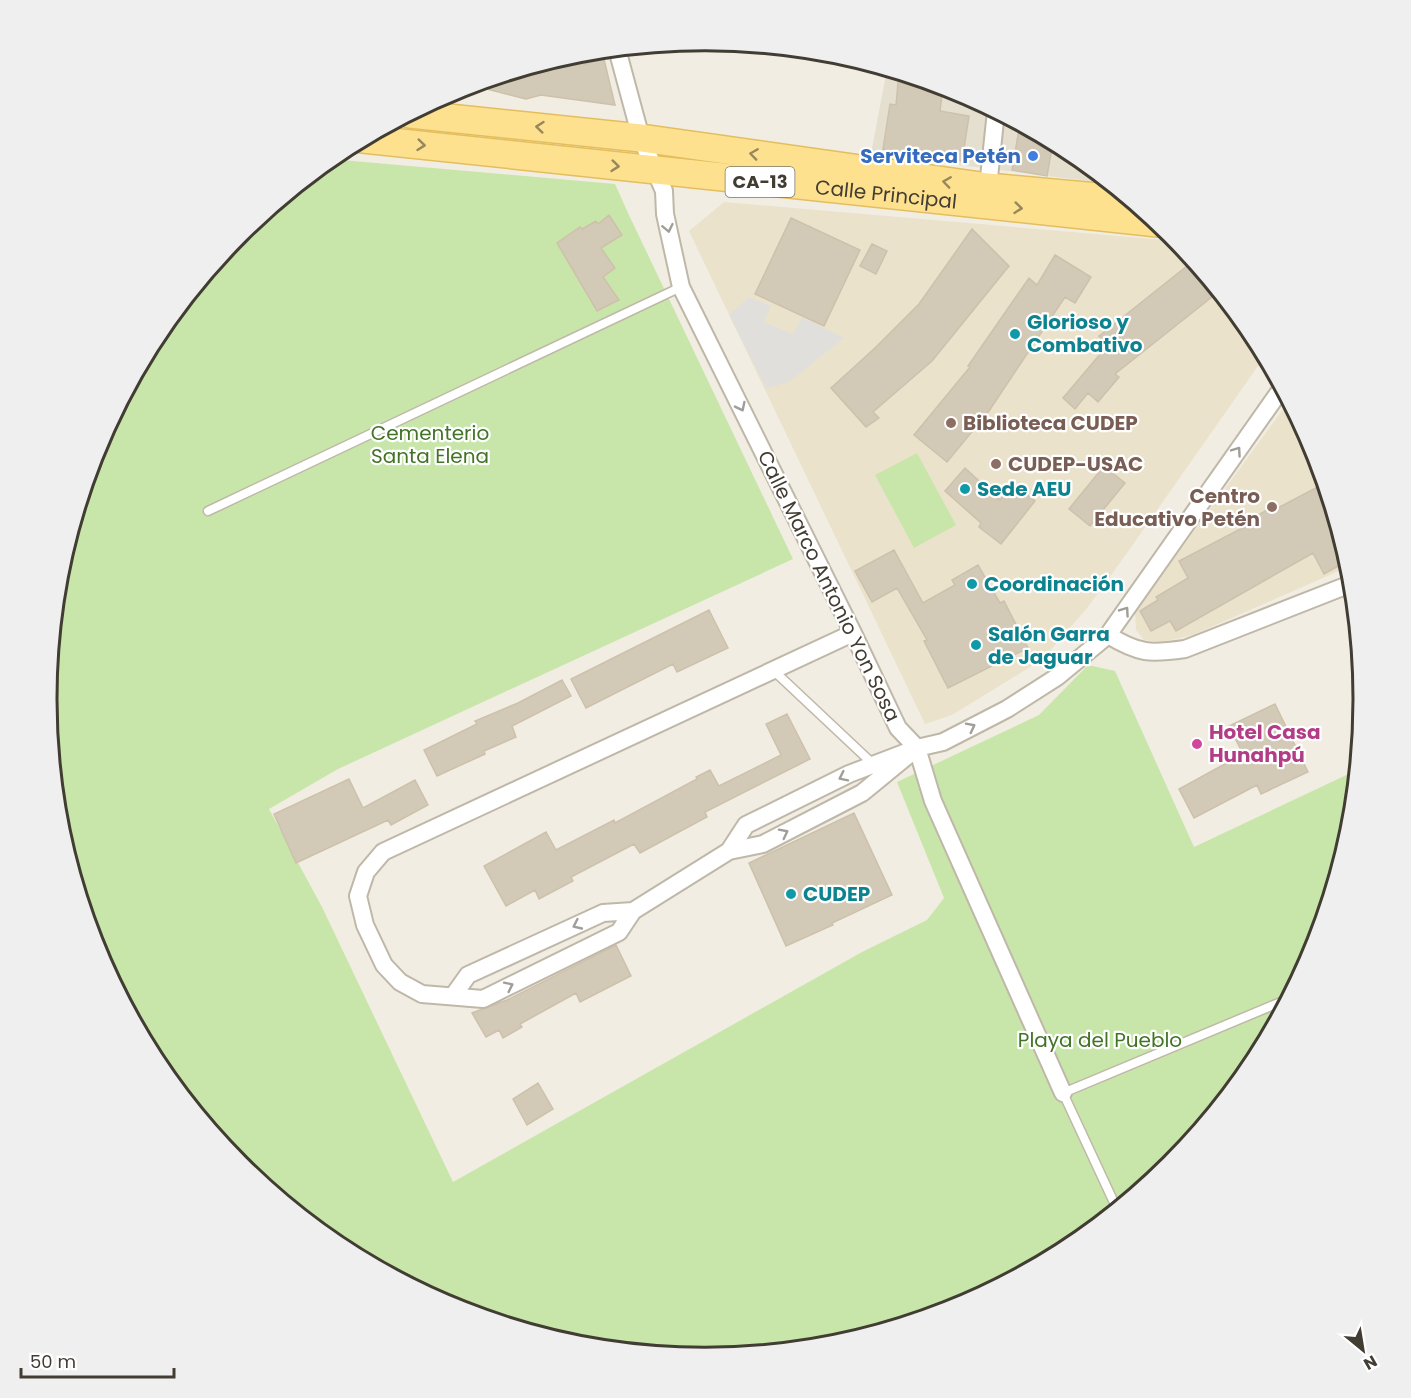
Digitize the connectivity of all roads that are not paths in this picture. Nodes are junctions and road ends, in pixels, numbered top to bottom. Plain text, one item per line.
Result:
1 (619, 57) edge
2 (424, 115) edge
3 (995, 120) edge
4 (641, 138) junction
5 (377, 141) edge
6 (657, 171) junction
7 (988, 188) junction
8 (1117, 199) edge
9 (1143, 221) edge
10 (681, 287) junction
11 (1277, 394) edge
12 (208, 512) dead end
13 (1343, 587) edge
14 (853, 633) junction
15 (1108, 635) junction
16 (773, 670) junction
17 (917, 748) junction
18 (873, 764) junction
19 (729, 851) junction
20 (633, 911) junction
21 (453, 996) junction
22 (1278, 1003) edge
23 (1063, 1094) junction
24 (1114, 1202) edge

1 - 4 street, Calle Marco Antonio Yon Sosa
4 -> 2 main road, Calle Principal / CA-13
3 - 7 street
4 - 6 street, Calle Marco Antonio Yon Sosa
7 -> 4 main road, Calle Principal / CA-13
5 -> 6 main road, Calle Principal / CA-13
6 -> 9 main road, Calle Principal / CA-13
6 -> 10 street, Calle Marco Antonio Yon Sosa
7 - 8 main road, Calle Principal / CA-13
10 - 12 lane
10 -> 14 street, Calle Marco Antonio Yon Sosa
15 -> 11 street
13 - 15 street
14 - 16 street
14 - 17 street, Calle Marco Antonio Yon Sosa
17 -> 15 street
16 - 18 lane
16 - 21 street
17 - 18 street
19 -> 17 street
17 - 23 street, Calle Marco Antonio Yon Sosa
18 -> 19 street
19 - 20 street
20 -> 21 street
21 -> 20 street
22 - 23 lane
23 - 24 lane

